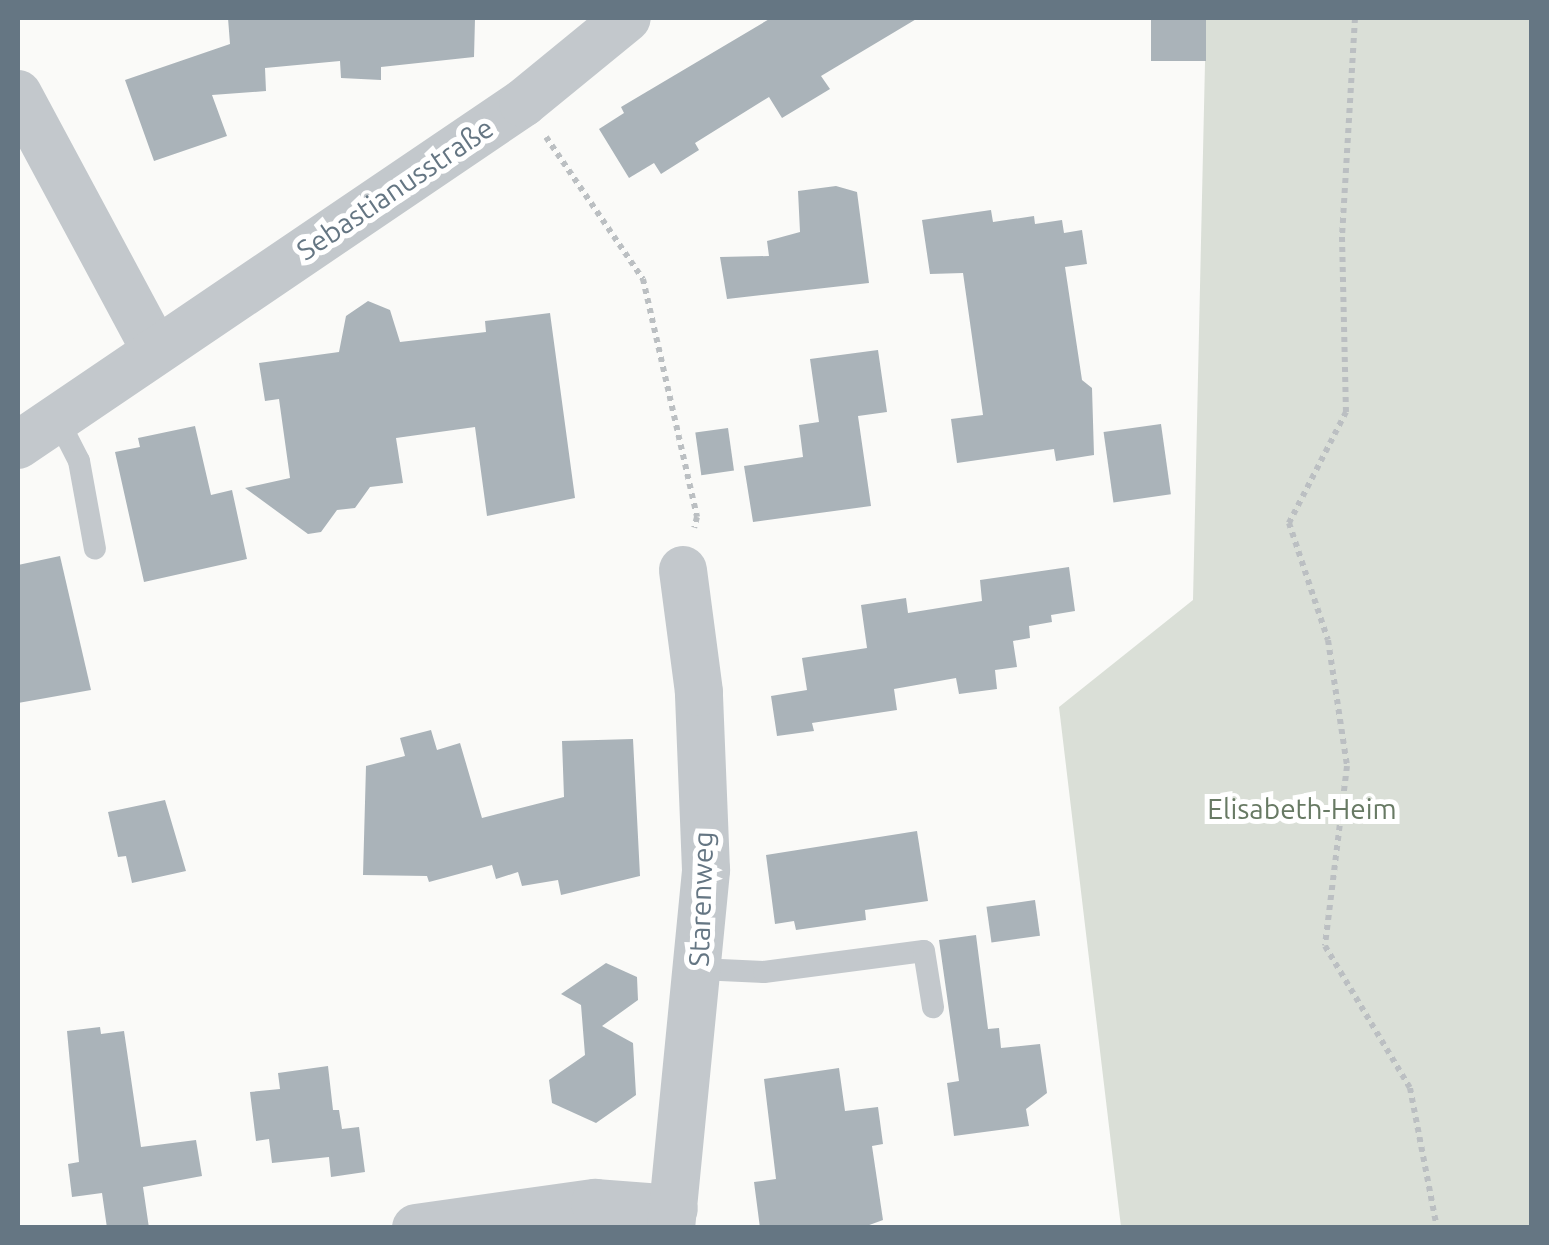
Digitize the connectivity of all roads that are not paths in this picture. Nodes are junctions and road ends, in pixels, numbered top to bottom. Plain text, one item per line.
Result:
1 (627, 18) edge
2 (18, 94) edge
3 (155, 350) junction
4 (57, 418) junction
5 (18, 445) edge
6 (95, 549) dead end
7 (683, 570) road end
8 (699, 969) junction
9 (932, 1007) dead end
10 (672, 1218) edge
11 (416, 1228) edge

1 - 3 street, Sebastianusstraße
2 - 3 street
3 - 4 street, Sebastianusstraße
4 - 5 street, Sebastianusstraße
4 - 6 lane
7 - 8 street, Starenweg
8 - 9 lane
8 - 10 street, Starenweg
10 - 11 street

